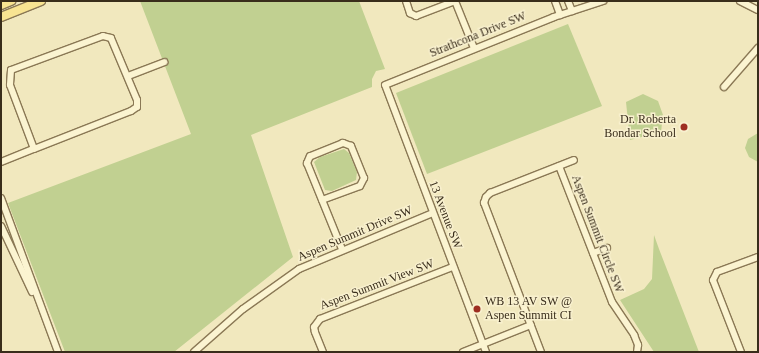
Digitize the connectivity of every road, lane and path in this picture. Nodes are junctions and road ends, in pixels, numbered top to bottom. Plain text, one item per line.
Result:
1 (11, 1) edge
2 (41, 1) edge
3 (406, 1) edge
4 (455, 1) edge
5 (555, 1) edge
6 (568, 1) edge
7 (603, 1) edge
8 (740, 1) edge
9 (1, 5) edge
10 (758, 10) edge
11 (572, 11) junction
12 (560, 15) junction
13 (1, 17) edge
14 (474, 48) junction
15 (758, 48) edge
16 (164, 62) dead end
17 (128, 76) junction
18 (385, 85) joint
19 (724, 87) dead end
20 (34, 149) junction
21 (574, 160) dead end
22 (1, 162) edge
23 (559, 166) junction
24 (1, 198) edge
25 (322, 200) junction
26 (433, 213) junction
27 (11, 222) junction
28 (1, 226) edge
29 (607, 248) dead end
30 (342, 249) junction
31 (593, 254) junction
32 (758, 257) edge
33 (453, 267) junction
34 (41, 309) junction
35 (531, 325) junction
36 (483, 344) junction
37 (58, 352) edge
38 (194, 352) edge
39 (323, 352) edge
40 (463, 352) edge
41 (486, 352) edge
42 (541, 352) edge
43 (637, 352) edge
44 (741, 352) edge

1 - 9 main road
2 - 13 main road
3 - 4 street
4 - 14 street
5 - 12 street
6 - 11 street
7 - 11 street, Strathcona Drive SW
8 - 10 street
11 - 12 street, Strathcona Drive SW
12 - 14 street, Strathcona Drive SW
14 - 18 street, Strathcona Drive SW
15 - 19 street
16 - 17 street
17 - 20 street
17 - 20 street
18 - 26 street, 13 Avenue SW
20 - 22 street
21 - 23 street
23 - 31 street, Aspen Summit Circle SW
23 - 35 street, Aspen Summit Circle SW
24 - 27 street
25 - 25 street
25 - 30 street
26 - 30 street, Aspen Summit Drive SW
26 - 33 street, 13 Avenue SW
27 - 28 street
27 - 34 street
28 - 34 street
29 - 31 street
30 - 38 street, Aspen Summit Drive SW
31 - 43 street, Aspen Summit Circle SW
32 - 44 street
33 - 36 street, 13 Avenue SW
33 - 39 street, Aspen Summit View SW
34 - 37 street
35 - 36 street
35 - 42 street, Aspen Summit Circle SW
36 - 40 street
36 - 41 street, 13 Avenue SW

